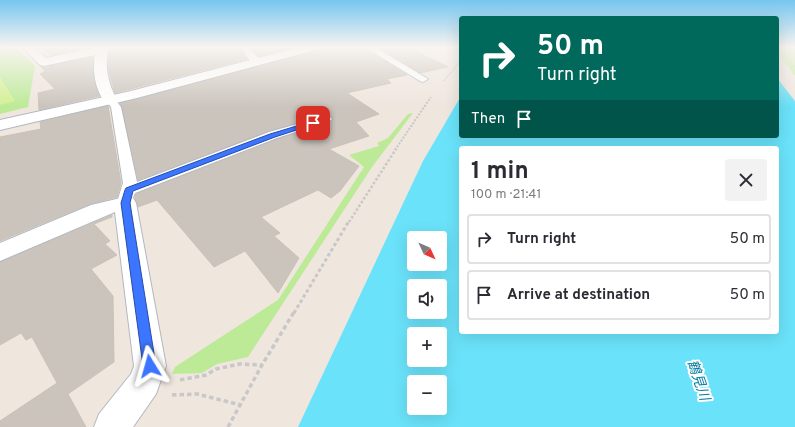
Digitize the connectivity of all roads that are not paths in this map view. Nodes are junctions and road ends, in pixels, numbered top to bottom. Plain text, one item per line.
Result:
1 (100, 67) edge
2 (240, 67) edge
3 (402, 67) edge
4 (423, 79) dead end
5 (110, 100) junction
6 (326, 119) dead end
7 (0, 125) edge
8 (127, 196) junction
9 (0, 253) edge
10 (112, 427) edge

1 - 5 street
2 - 5 street
3 - 4 lane
5 - 7 street
5 - 8 lane
6 - 8 lane
8 - 9 street
8 - 10 street

